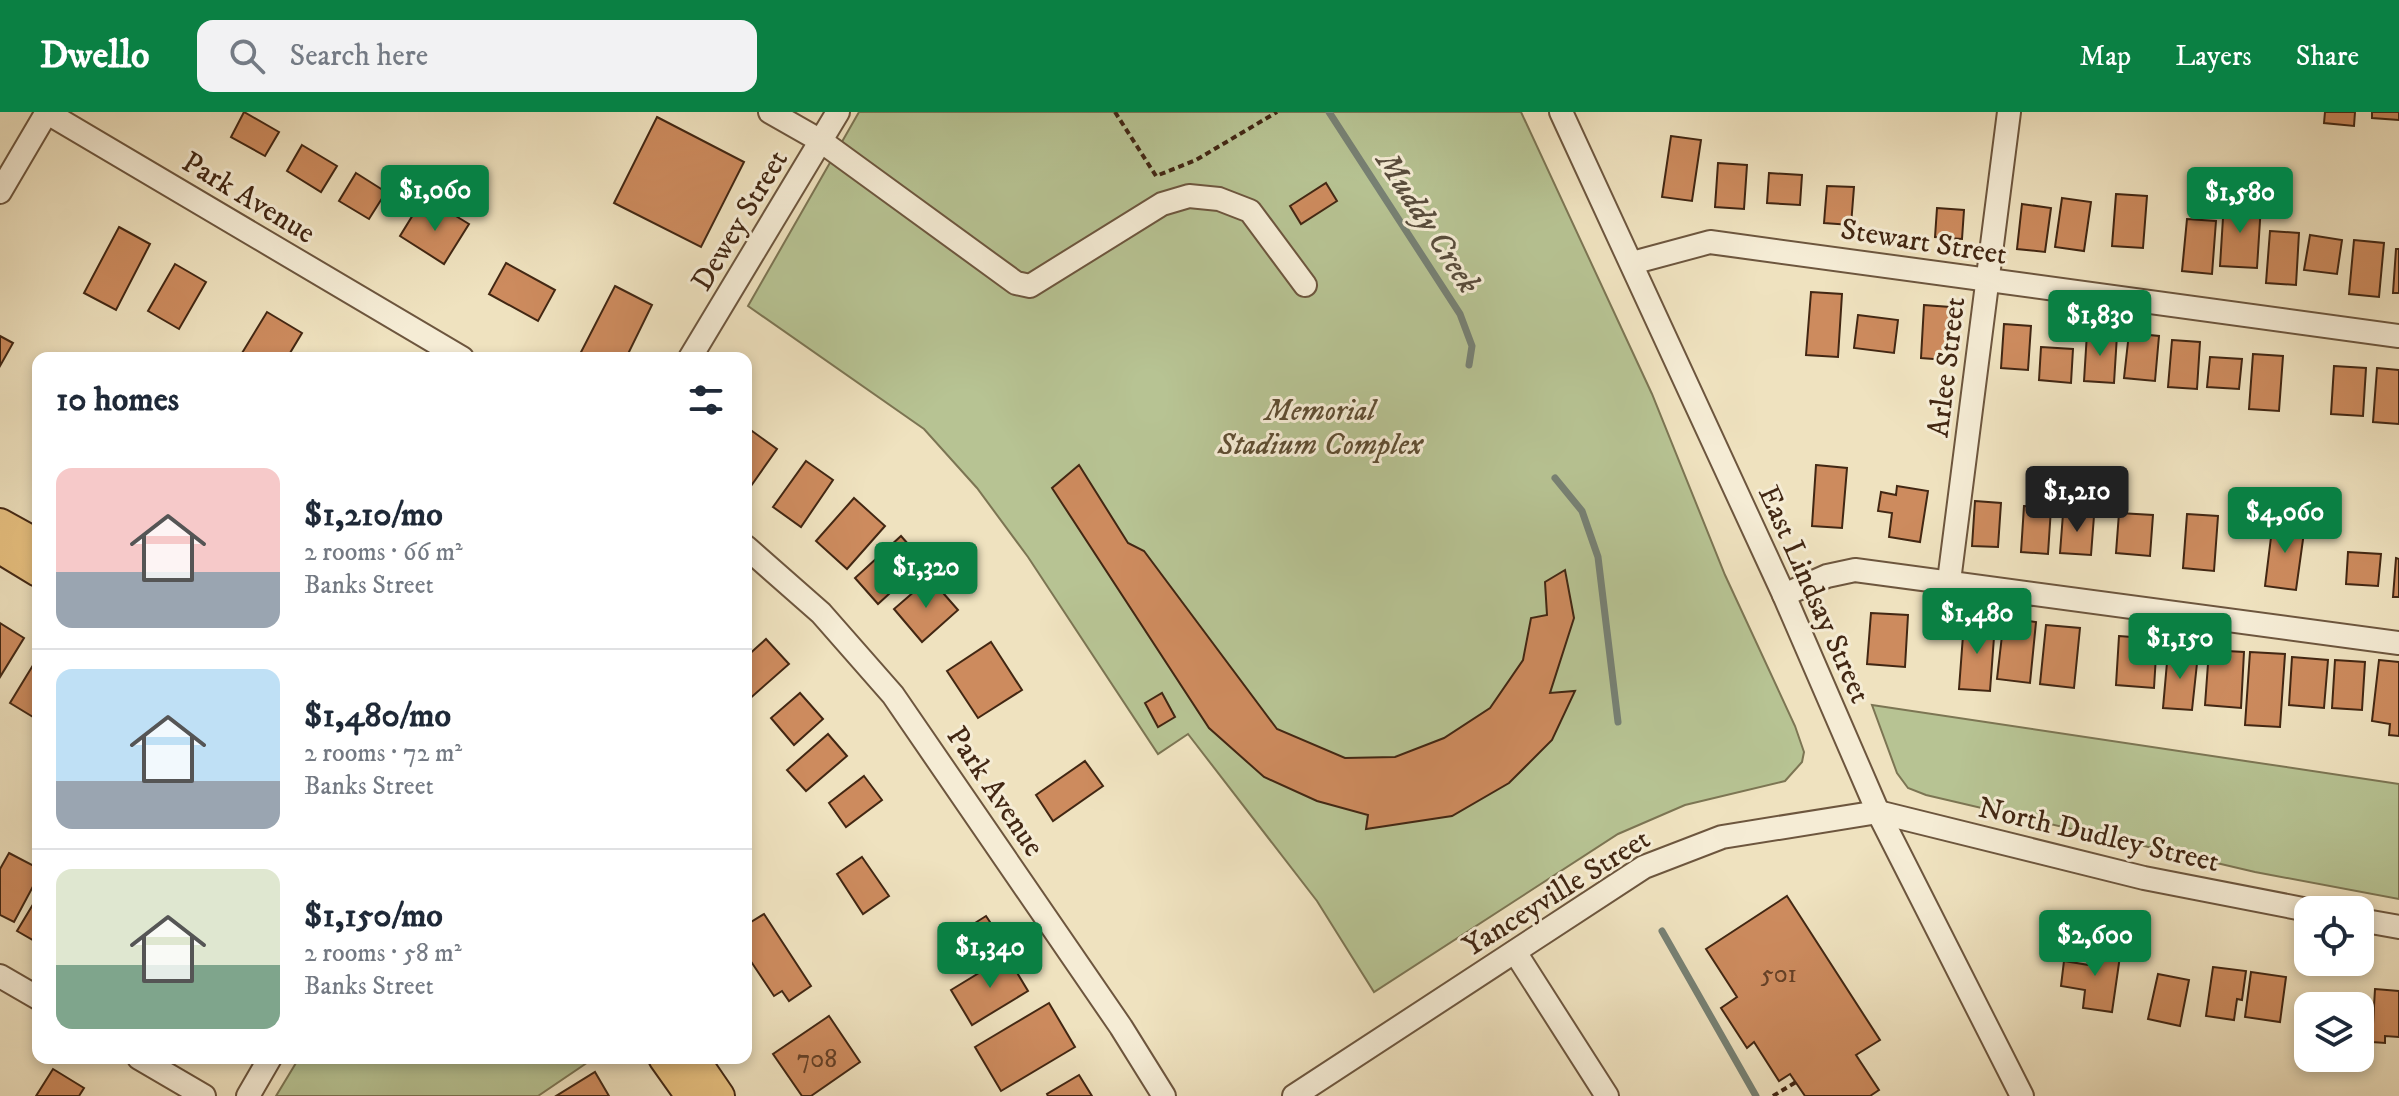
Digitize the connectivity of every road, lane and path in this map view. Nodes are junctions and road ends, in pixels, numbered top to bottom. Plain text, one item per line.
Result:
1 (47, 112) edge
2 (770, 112) edge
3 (838, 112) edge
4 (1115, 112) edge
5 (1277, 112) edge
6 (1561, 112) edge
7 (2009, 112) edge
8 (821, 141) junction
9 (0, 192) edge
10 (1632, 263) junction
11 (1988, 281) junction
12 (1305, 285) dead end
13 (2399, 336) edge
14 (452, 352) edge
15 (694, 352) edge
16 (0, 523) edge
17 (32, 541) edge
18 (0, 549) edge
19 (752, 552) edge
20 (32, 568) edge
21 (1949, 581) junction
22 (1784, 595) junction
23 (2399, 643) edge
24 (1878, 812) junction
25 (2294, 907) edge
26 (2374, 923) edge
27 (2399, 927) edge
28 (1515, 952) junction
29 (0, 976) edge
30 (32, 995) edge
31 (149, 1064) edge
32 (267, 1064) edge
33 (667, 1064) edge
34 (698, 1064) edge
35 (1796, 1082) dead end
36 (1775, 1094) edge
37 (204, 1096) edge
38 (248, 1096) edge
39 (690, 1096) edge
40 (720, 1096) edge
41 (1164, 1096) edge
42 (1294, 1096) edge
43 (1607, 1096) edge
44 (2022, 1096) edge

1 - 9 street
1 - 14 street, Park Avenue
2 - 8 street
3 - 8 street, Dewey Street
4 - 5 path
6 - 10 street, East Lindsay Street
7 - 11 street, Arlee Street
8 - 12 street
8 - 15 street, Dewey Street
10 - 11 street, Stewart Street
10 - 22 street, East Lindsay Street
11 - 13 street, Stewart Street
11 - 21 street, Arlee Street
16 - 17 main road
18 - 20 main road
19 - 41 street, Park Avenue
21 - 22 street
21 - 23 street
22 - 24 street, East Lindsay Street
24 - 25 street, North Dudley Street
24 - 28 street, Yanceyville Street
24 - 44 street, East Lindsay Street
26 - 27 street
28 - 42 street, Yanceyville Street
28 - 43 street
29 - 30 street
31 - 37 street
32 - 38 street
33 - 39 main road
34 - 40 main road
35 - 36 path

